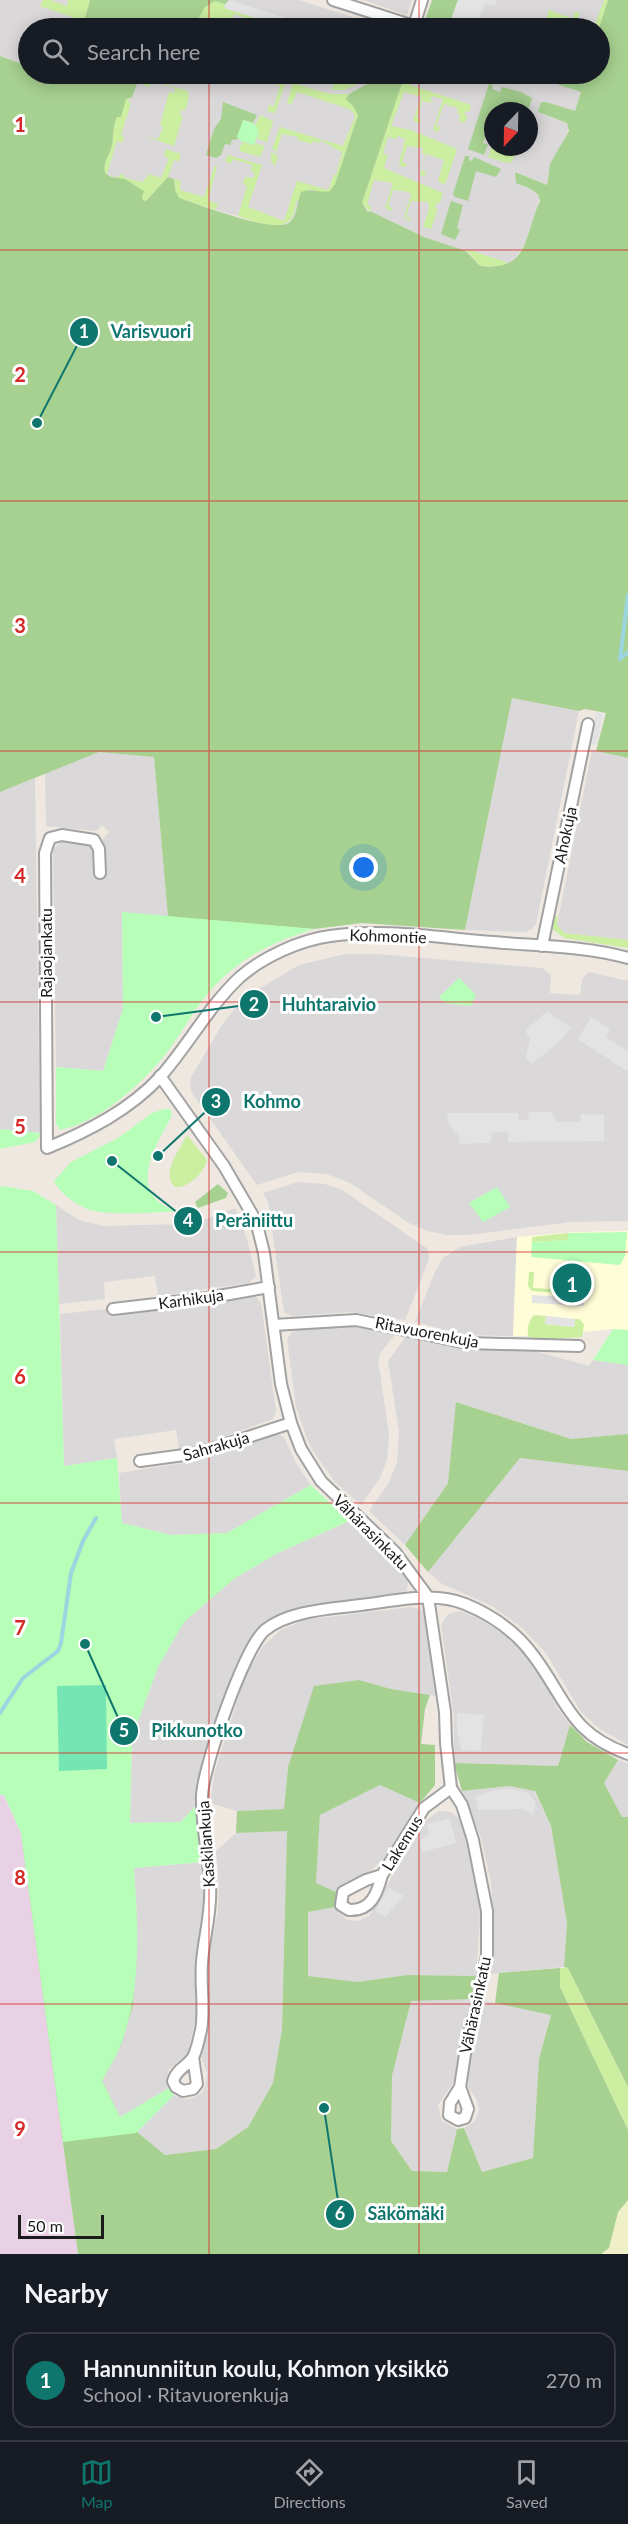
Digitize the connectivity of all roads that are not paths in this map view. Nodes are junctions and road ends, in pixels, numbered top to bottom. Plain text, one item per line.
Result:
1 (333, 0) edge
2 (422, 0) edge
3 (389, 18) edge
4 (419, 18) edge
5 (588, 724) dead end
6 (100, 873) dead end
7 (542, 946) junction
8 (628, 958) edge
9 (160, 1076) junction
10 (47, 1148) joint
11 (269, 1287) junction
12 (113, 1309) dead end
13 (274, 1325) junction
14 (579, 1346) dead end
15 (291, 1423) junction
16 (140, 1461) dead end
17 (428, 1597) junction
18 (628, 1754) edge
19 (451, 1788) junction
20 (382, 1875) dead end
21 (193, 2057) dead end
22 (460, 2087) dead end

1 - 3 street
2 - 4 street
5 - 7 street, Ahokuja
6 - 10 street, Rajaojankatu
7 - 8 street, Kohmontie
7 - 9 street, Kohmontie
9 - 10 street, Kohmontie
9 - 11 street, Vähärasinkatu
11 - 12 street, Karhikuja
11 - 13 street, Vähärasinkatu
13 - 14 street, Ritavuorenkuja
13 - 15 street, Vähärasinkatu
15 - 16 street, Sahrakuja
15 - 17 street, Vähärasinkatu
17 - 18 street, Kaskilankuja
17 - 19 street, Vähärasinkatu
17 - 21 street, Kaskilankuja
19 - 20 street, Lakemus
19 - 22 street, Vähärasinkatu

